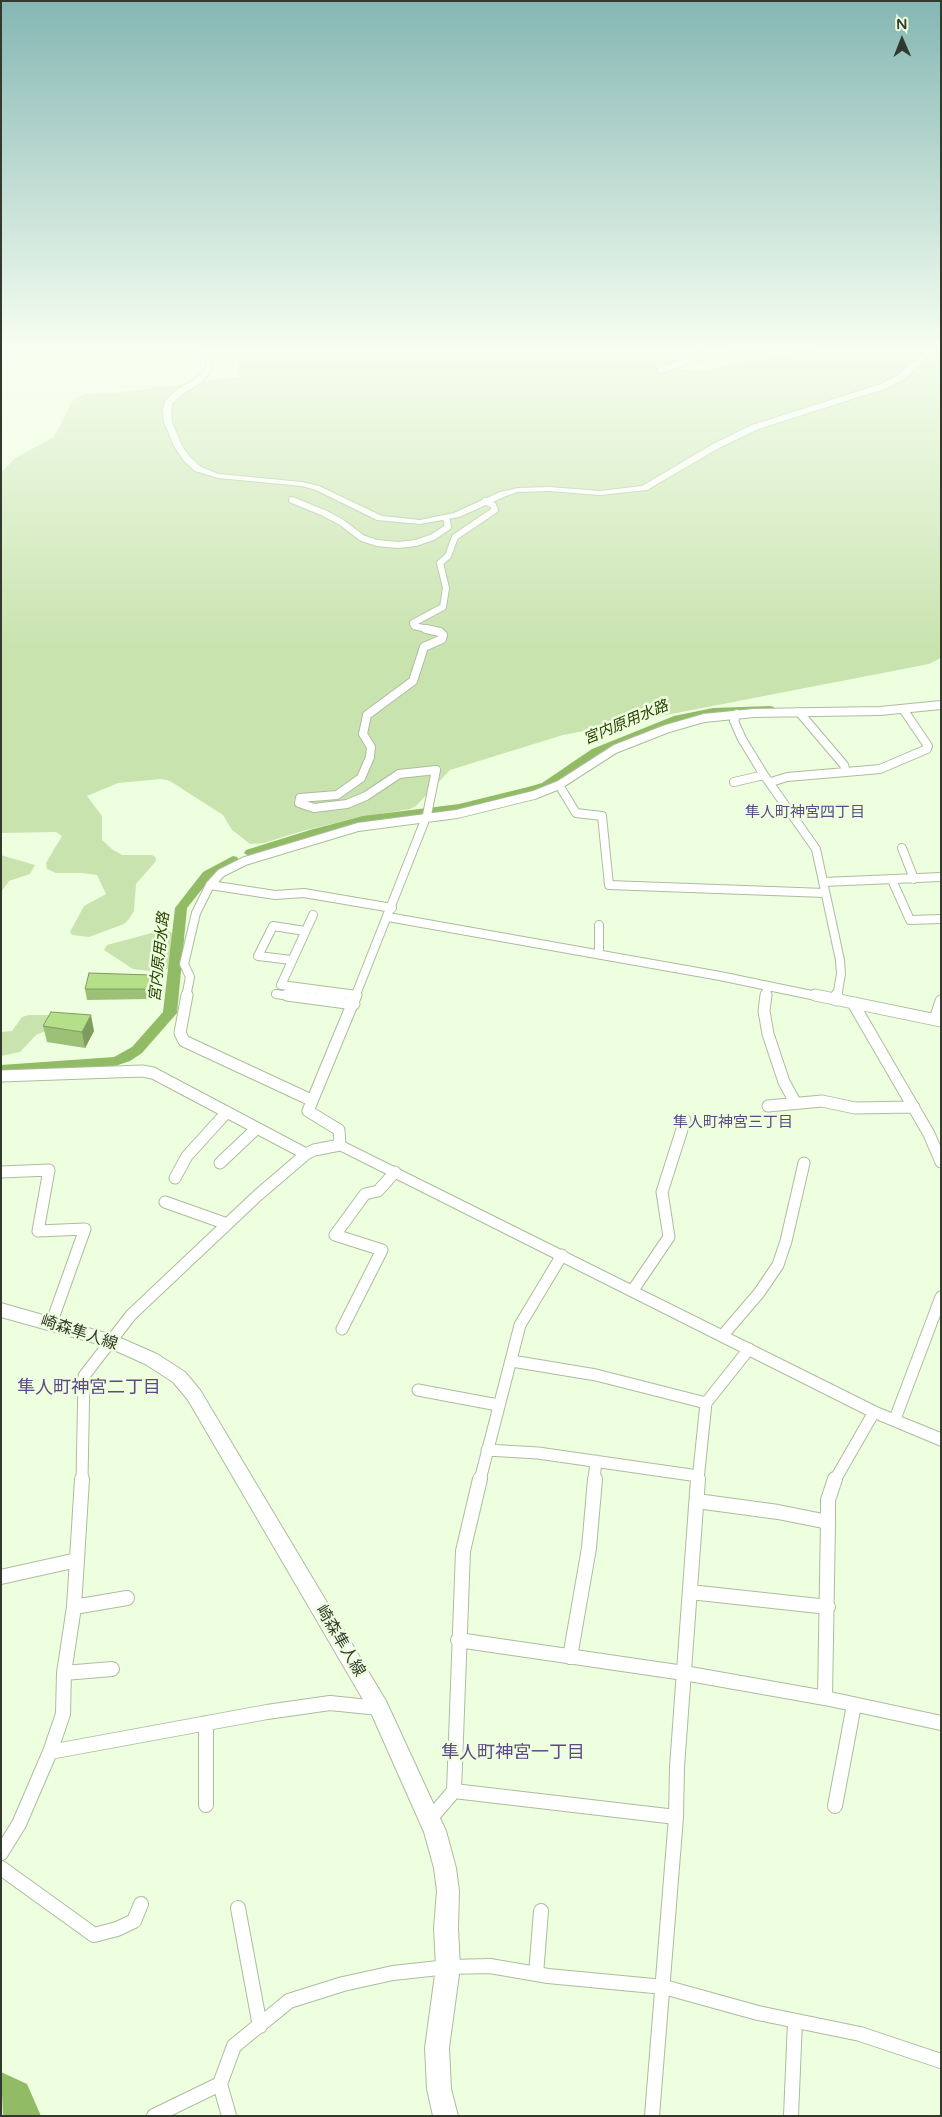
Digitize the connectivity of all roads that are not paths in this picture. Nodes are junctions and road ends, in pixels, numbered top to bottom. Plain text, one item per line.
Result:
1 (181, 450) edge
2 (709, 450) edge
3 (292, 500) dead end
4 (485, 502) junction
5 (446, 518) junction
6 (941, 705) edge
7 (903, 709) junction
8 (799, 712) junction
9 (738, 714) junction
10 (846, 772) junction
11 (768, 779) junction
12 (734, 782) dead end
13 (560, 786) junction
14 (426, 816) junction
15 (902, 848) dead end
16 (941, 877) edge
17 (914, 879) junction
18 (892, 880) junction
19 (309, 882) dead end
20 (823, 882) junction
21 (210, 885) junction
22 (304, 893) junction
23 (825, 893) junction
24 (390, 913) junction
25 (313, 914) dead end
26 (941, 919) edge
27 (599, 925) dead end
28 (305, 931) junction
29 (599, 954) junction
30 (292, 960) junction
31 (767, 987) junction
32 (276, 994) dead end
33 (355, 1000) junction
34 (836, 1000) junction
35 (941, 1001) edge
36 (854, 1005) junction
37 (938, 1020) edge
38 (1, 1076) edge
39 (311, 1100) junction
40 (796, 1102) junction
41 (768, 1106) dead end
42 (914, 1107) junction
43 (227, 1112) junction
44 (685, 1120) dead end
45 (257, 1128) junction
46 (340, 1145) junction
47 (306, 1154) junction
48 (941, 1162) edge
49 (220, 1163) dead end
50 (804, 1163) dead end
51 (1, 1172) edge
52 (395, 1172) junction
53 (175, 1178) dead end
54 (165, 1202) dead end
55 (227, 1224) junction
56 (562, 1255) junction
57 (633, 1290) junction
58 (941, 1297) edge
59 (1, 1310) edge
60 (52, 1324) junction
61 (342, 1328) dead end
62 (723, 1335) junction
63 (110, 1341) junction
64 (749, 1349) junction
65 (512, 1361) junction
66 (418, 1390) dead end
67 (706, 1403) junction
68 (498, 1405) junction
69 (874, 1412) junction
70 (895, 1419) junction
71 (941, 1440) edge
72 (487, 1450) junction
73 (596, 1461) junction
74 (698, 1476) junction
75 (697, 1501) junction
76 (828, 1522) junction
77 (77, 1560) junction
78 (1, 1577) edge
79 (690, 1592) junction
80 (127, 1598) dead end
81 (74, 1607) junction
82 (828, 1607) junction
83 (458, 1640) junction
84 (570, 1657) junction
85 (112, 1669) dead end
86 (64, 1673) junction
87 (684, 1673) junction
88 (825, 1698) junction
89 (854, 1705) junction
90 (379, 1708) junction
91 (941, 1723) edge
92 (206, 1724) junction
93 (50, 1752) junction
94 (454, 1791) junction
95 (206, 1806) dead end
96 (835, 1806) dead end
97 (676, 1817) junction
98 (430, 1819) junction
99 (1, 1853) edge
100 (1, 1868) edge
101 (141, 1904) dead end
102 (238, 1908) dead end
103 (541, 1911) dead end
104 (448, 1968) junction
105 (536, 1974) junction
106 (664, 1987) junction
107 (796, 2021) junction
108 (260, 2026) junction
109 (941, 2062) edge
110 (220, 2084) junction
111 (154, 2116) edge
112 (229, 2116) edge
113 (446, 2116) edge
114 (652, 2116) edge
115 (791, 2116) edge

1 - 5 street
2 - 4 street
3 - 5 street
4 - 5 street
4 - 14 street
6 - 7 street
7 - 8 street
7 - 10 street
8 - 9 street
8 - 10 street
9 - 11 street
9 - 13 street
10 - 11 street
11 - 12 street
11 - 20 street
13 - 14 street
13 - 23 street
14 - 21 street
14 - 24 street
15 - 17 street
16 - 17 street
17 - 18 street
18 - 20 street
18 - 26 street
19 - 22 street
20 - 23 street
21 - 22 street
21 - 39 street
22 - 24 street
23 - 34 street
24 - 29 street
24 - 33 street
25 - 28 street
27 - 29 street
28 - 30 street
28 - 30 street
29 - 31 street
30 - 33 street
31 - 34 street
31 - 40 street
32 - 33 street
33 - 39 street
34 - 36 street
35 - 37 street
36 - 37 street
36 - 42 street
38 - 43 street
39 - 46 street
40 - 41 street
40 - 42 street
42 - 48 street
43 - 45 street
43 - 53 street
44 - 57 street
45 - 47 street
45 - 49 street
46 - 47 street
46 - 52 street
47 - 55 street
50 - 62 street
51 - 60 street
52 - 56 street
52 - 61 street
54 - 55 street
55 - 63 street
56 - 57 street
56 - 65 street
57 - 62 street
58 - 70 street
59 - 60 main road, 崎森隼人線
60 - 63 main road, 崎森隼人線
62 - 64 street
63 - 77 street
63 - 90 main road, 崎森隼人線
64 - 67 street
64 - 69 street
65 - 67 street
65 - 68 street
66 - 68 street
67 - 74 street
68 - 72 street
69 - 70 street
69 - 76 street
70 - 71 street
72 - 73 street
72 - 83 street
73 - 74 street
73 - 84 street
74 - 75 street
75 - 76 street
75 - 79 street
76 - 82 street
77 - 78 street
77 - 81 street
79 - 82 street
79 - 87 street
80 - 81 street
81 - 86 street
82 - 88 street
83 - 84 street
83 - 94 street
84 - 87 street
85 - 86 street
86 - 93 street
87 - 88 street
87 - 97 street
88 - 89 street
89 - 91 street
89 - 96 street
90 - 92 street
90 - 98 main road, 崎森隼人線
92 - 93 street
92 - 95 street
93 - 99 street
94 - 97 street
94 - 98 street
97 - 106 street
98 - 104 main road, 崎森隼人線
100 - 101 street
102 - 108 street
103 - 105 street
104 - 105 street
104 - 108 street
104 - 113 main road, 崎森隼人線
105 - 106 street
106 - 107 street
106 - 114 street
107 - 109 street
107 - 115 street
108 - 110 street
110 - 111 street
110 - 112 street

